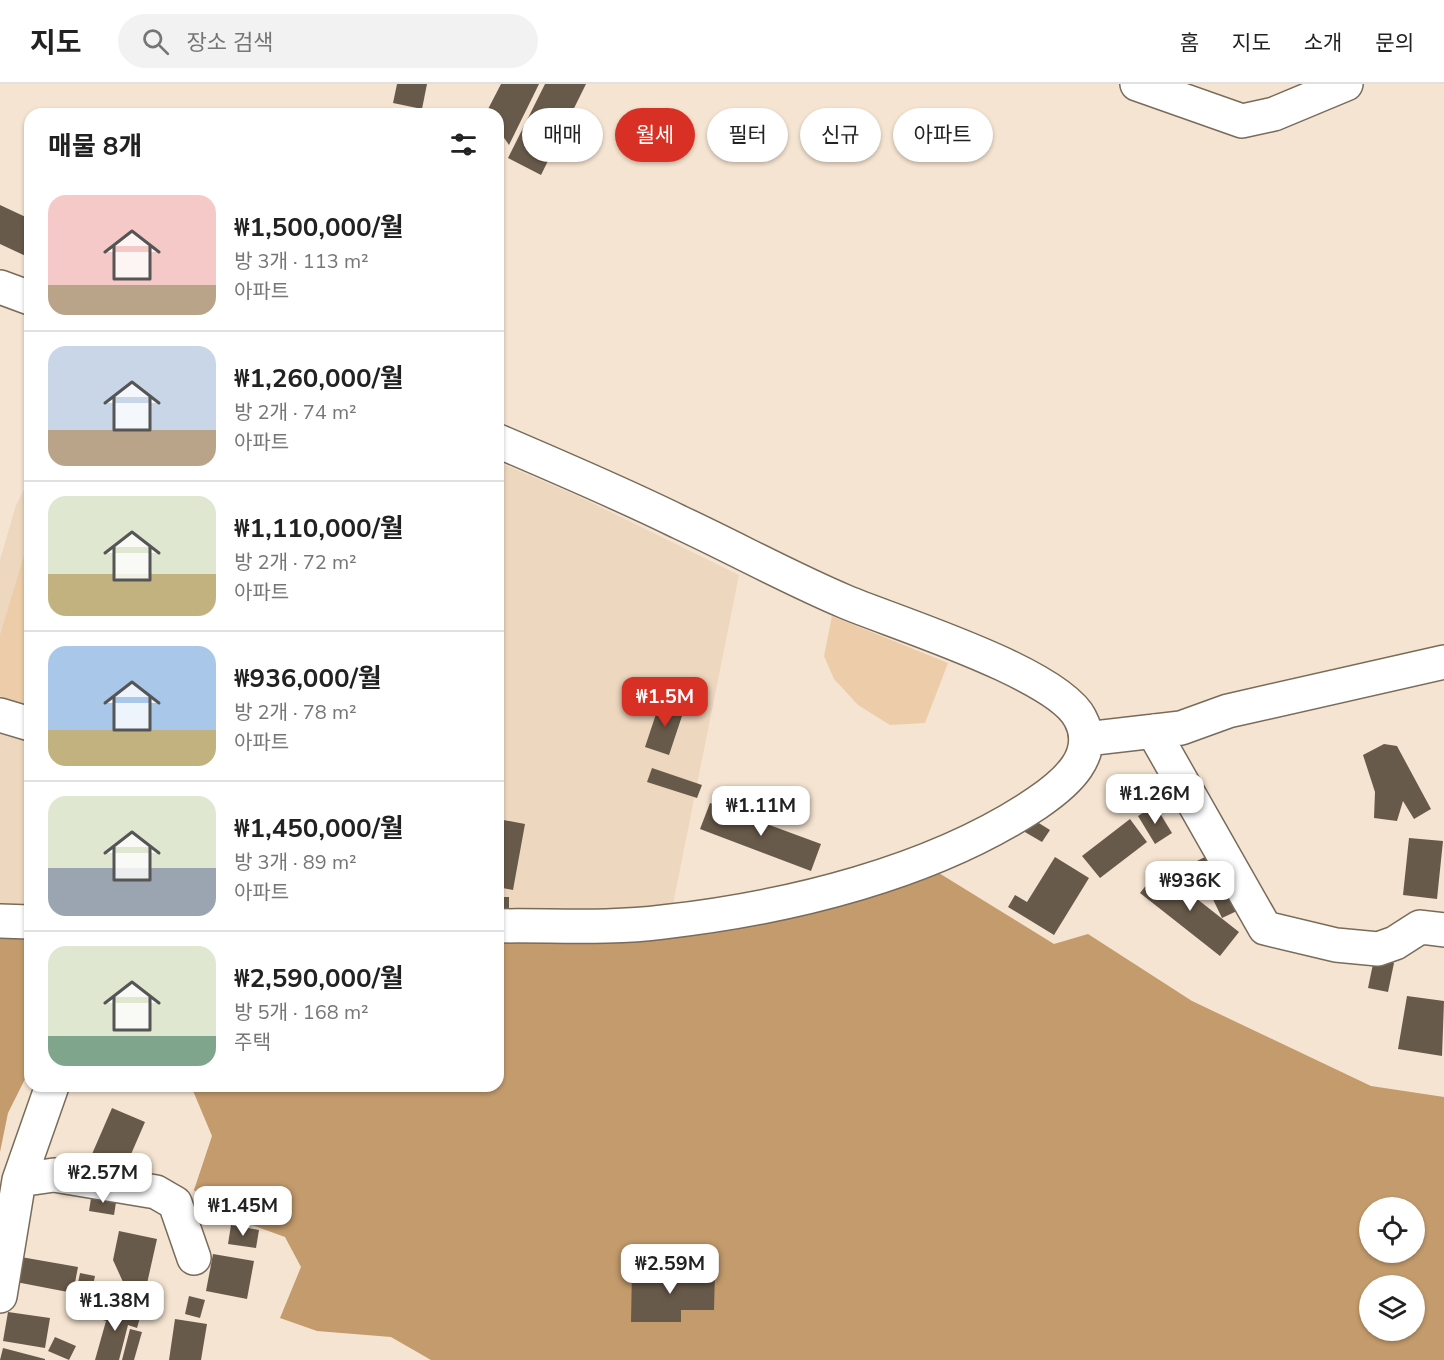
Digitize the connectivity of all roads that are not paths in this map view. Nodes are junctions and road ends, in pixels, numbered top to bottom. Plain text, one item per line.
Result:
1 (1137, 84) edge
2 (1346, 84) edge
3 (0, 287) edge
4 (24, 296) edge
5 (504, 444) edge
6 (1444, 662) edge
7 (0, 716) edge
8 (24, 722) edge
9 (1153, 731) junction
10 (1086, 739) junction
11 (0, 921) edge
12 (24, 922) edge
13 (504, 926) edge
14 (1444, 930) edge
15 (50, 1092) edge
16 (19, 1180) junction
17 (194, 1258) dead end
18 (0, 1296) edge

1 - 2 street
3 - 4 street
5 - 10 street
6 - 9 street
7 - 8 street
9 - 10 street
9 - 14 street
10 - 13 street
11 - 12 street
15 - 16 street
16 - 17 street
16 - 18 street

